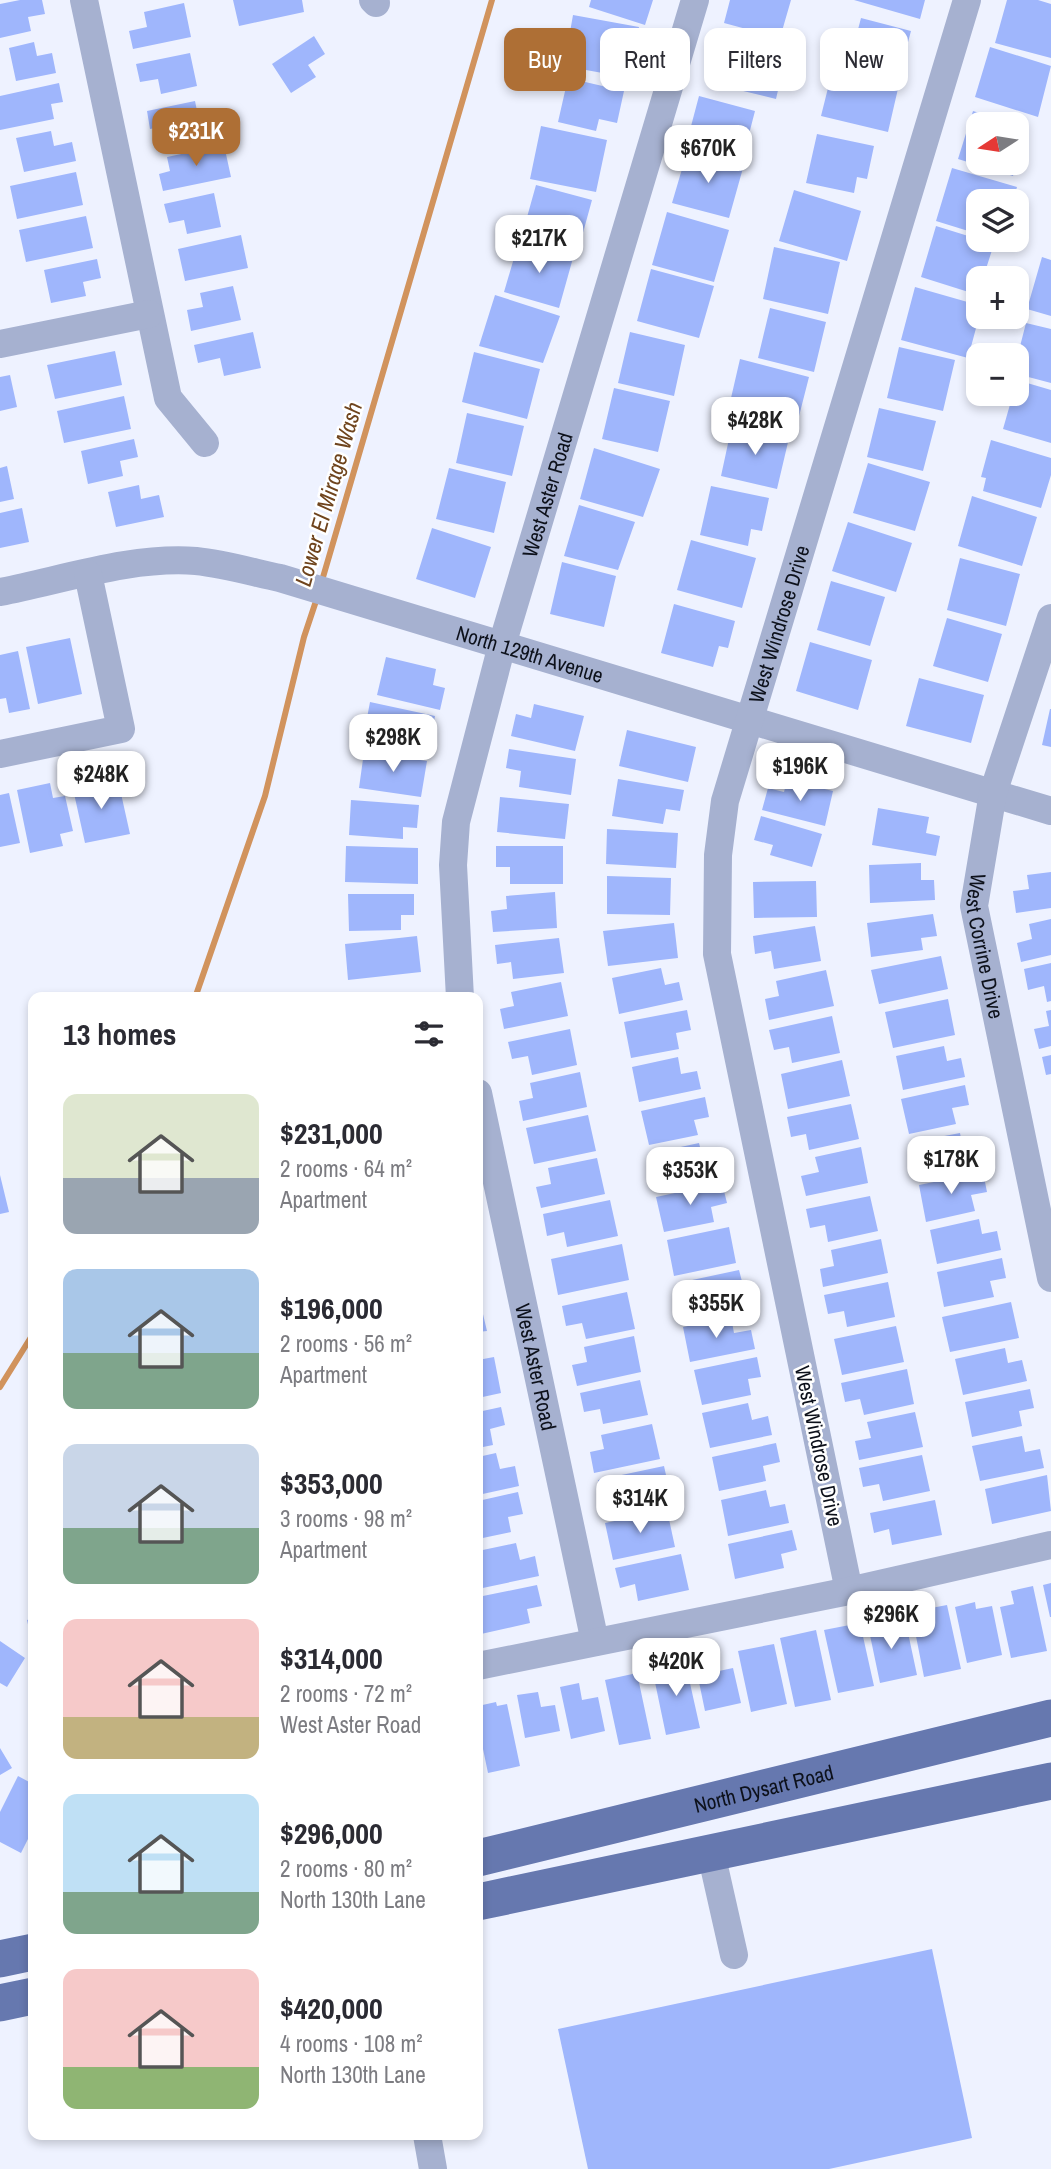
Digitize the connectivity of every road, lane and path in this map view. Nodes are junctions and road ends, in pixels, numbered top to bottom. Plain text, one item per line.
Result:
1 (84, 0) edge
2 (695, 0) edge
3 (967, 0) edge
4 (149, 314) junction
5 (0, 344) edge
6 (205, 443) dead end
7 (88, 575) junction
8 (0, 592) edge
9 (1050, 626) edge
10 (502, 645) junction
11 (751, 720) junction
12 (0, 754) edge
13 (993, 793) junction
14 (1051, 811) edge
15 (460, 992) edge
16 (483, 1122) edge
17 (1051, 1278) edge
18 (1051, 1545) edge
19 (849, 1591) junction
20 (595, 1642) junction
21 (483, 1666) edge
22 (1051, 1718) edge
23 (1051, 1781) edge
24 (711, 1853) junction
25 (483, 1857) edge
26 (483, 1901) edge
27 (28, 1953) edge
28 (734, 1955) dead end
29 (0, 1959) edge
30 (28, 1997) edge
31 (0, 2003) edge
32 (427, 2140) edge
33 (433, 2169) edge

1 - 4 street
2 - 10 street, West Aster Road
3 - 11 street, West Windrose Drive
4 - 5 street
4 - 6 street
7 - 8 street, North 129th Avenue
7 - 10 street, North 129th Avenue
7 - 12 street
9 - 13 street, West Corrine Drive
10 - 11 street, North 129th Avenue
10 - 15 street, West Aster Road
11 - 13 street, North 129th Avenue
11 - 19 street, West Windrose Drive
13 - 14 street, North 129th Avenue
13 - 17 street, West Corrine Drive
16 - 20 street, West Aster Road
18 - 19 street
19 - 20 street
20 - 21 street
22 - 25 main road, North Dysart Road
23 - 24 main road
24 - 26 main road
24 - 28 street
27 - 29 main road
30 - 31 main road
32 - 33 street

